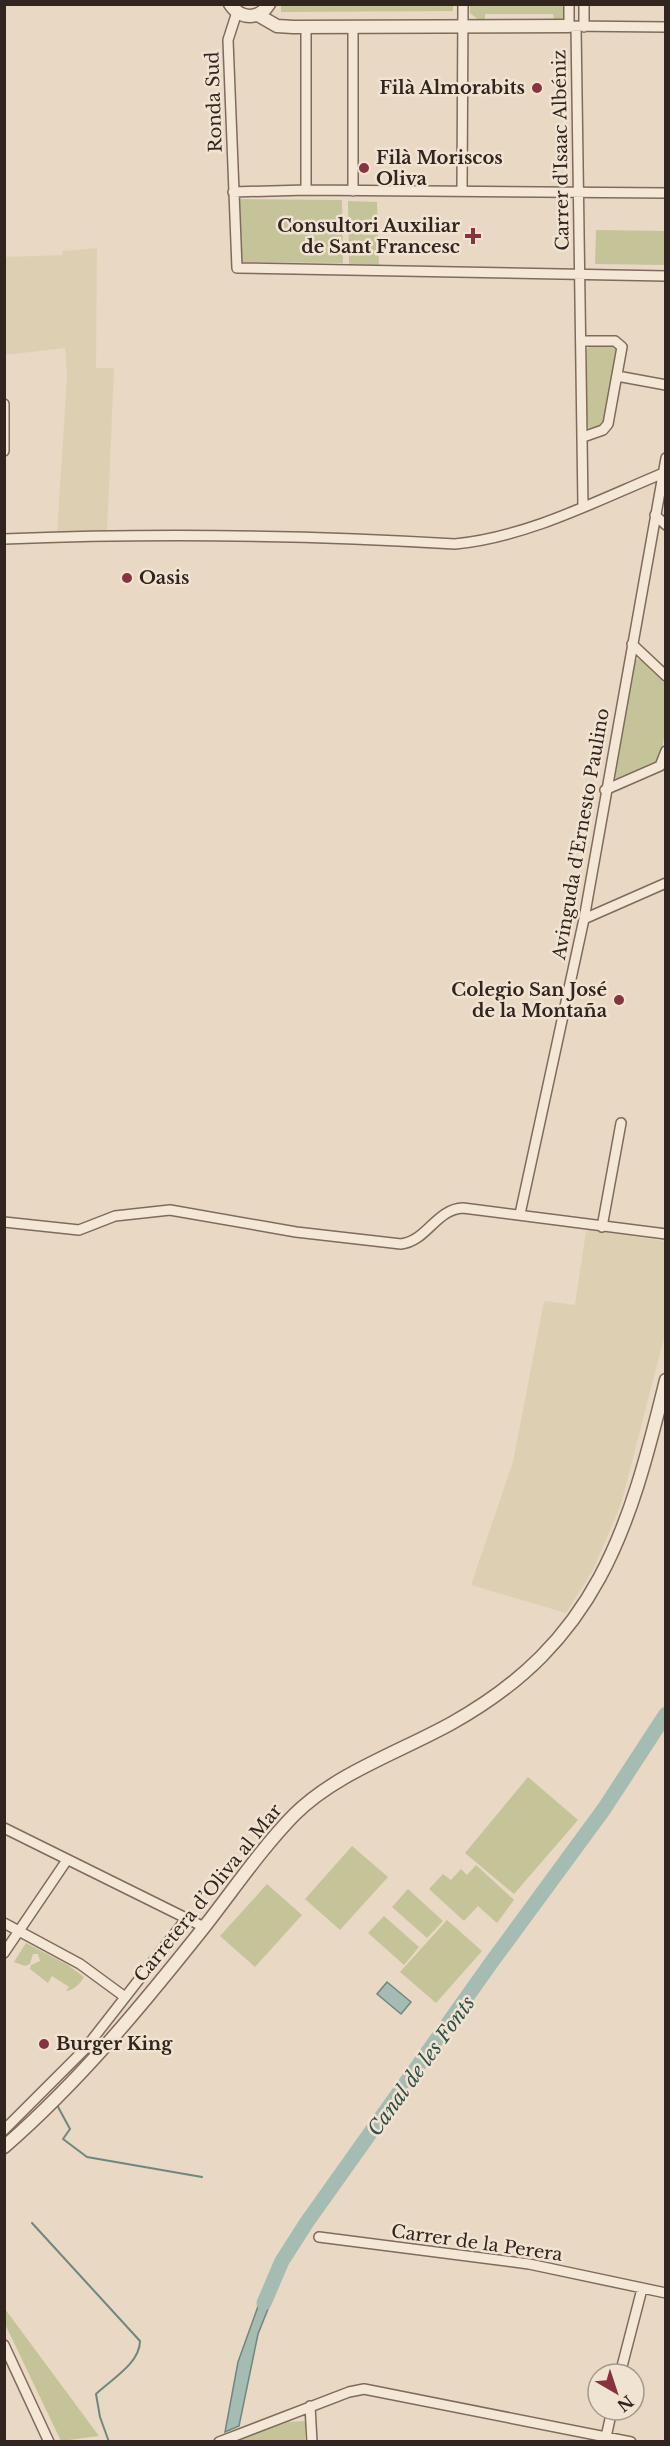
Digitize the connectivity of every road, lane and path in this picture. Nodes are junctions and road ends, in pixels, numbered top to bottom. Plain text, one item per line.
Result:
1 (463, 4) edge
2 (569, 4) edge
3 (584, 4) edge
4 (269, 5) edge
5 (234, 8) edge
6 (258, 15) junction
7 (353, 26) junction
8 (463, 26) junction
9 (576, 26) junction
10 (284, 27) junction
11 (666, 27) edge
12 (306, 28) junction
13 (306, 190) junction
14 (352, 191) junction
15 (462, 191) junction
16 (233, 192) junction
17 (578, 192) junction
18 (666, 193) edge
19 (580, 273) junction
20 (666, 276) edge
21 (582, 341) junction
22 (617, 376) junction
23 (666, 385) edge
24 (4, 404) edge
25 (583, 437) junction
26 (4, 451) edge
27 (666, 458) edge
28 (664, 472) edge
29 (583, 506) junction
30 (655, 515) junction
31 (666, 525) edge
32 (4, 539) edge
33 (632, 644) junction
34 (666, 676) edge
35 (666, 751) edge
36 (605, 790) junction
37 (666, 884) edge
38 (584, 919) junction
39 (621, 1123) dead end
40 (520, 1214) junction
41 (4, 1222) edge
42 (602, 1227) junction
43 (666, 1234) edge
44 (666, 1380) edge
45 (4, 1828) edge
46 (67, 1860) junction
47 (188, 1918) junction
48 (4, 1923) edge
49 (204, 1927) junction
50 (20, 1931) junction
51 (4, 1953) edge
52 (125, 1997) junction
53 (4, 2130) edge
54 (4, 2147) edge
55 (319, 2237) dead end
56 (642, 2289) junction
57 (666, 2293) edge
58 (4, 2345) edge
59 (623, 2362) edge
60 (310, 2406) junction
61 (609, 2422) edge
62 (606, 2437) junction
63 (220, 2441) edge
64 (49, 2442) edge
65 (312, 2442) edge
66 (631, 2442) edge

1 - 8 street
2 - 9 street
3 - 9 street, Carrer d'Isaac Albéniz
4 - 6 street
4 - 10 street
5 - 6 street
5 - 16 street, Ronda Sud
6 - 10 street
7 - 8 street
7 - 12 street
7 - 14 street
8 - 9 street
8 - 15 street
9 - 11 street
9 - 17 street, Carrer d'Isaac Albéniz
10 - 12 street
12 - 13 street
13 - 14 street
13 - 16 street
14 - 15 street
15 - 17 street
16 - 19 street, Ronda Sud
17 - 18 street
17 - 19 street, Carrer d'Isaac Albéniz
19 - 20 street
19 - 21 street, Carrer d'Isaac Albéniz
21 - 22 street
21 - 25 street, Carrer d'Isaac Albéniz
22 - 23 street
22 - 25 street
24 - 26 street
25 - 29 street, Carrer d'Isaac Albéniz
27 - 28 street, Avinguda d'Ernesto Paulino
28 - 29 street
28 - 30 street, Avinguda d'Ernesto Paulino
29 - 32 street
30 - 31 street
30 - 33 street, Avinguda d'Ernesto Paulino
33 - 34 street
33 - 36 street, Avinguda d'Ernesto Paulino
35 - 36 street
36 - 38 street, Avinguda d'Ernesto Paulino
37 - 38 street
38 - 40 street, Avinguda d'Ernesto Paulino
39 - 42 street
40 - 41 street
40 - 42 street
42 - 43 street
44 - 49 street, Carretera d’Oliva al Mar
45 - 46 street
46 - 47 street
46 - 50 street
47 - 49 street
47 - 52 street
48 - 50 street
49 - 54 street, Carretera d’Oliva al Mar
50 - 51 street
50 - 52 street
52 - 53 street
55 - 56 street, Carrer de la Perera
56 - 57 street, Carrer de la Perera
56 - 59 street
58 - 64 street
60 - 62 street
60 - 63 street
60 - 65 street
61 - 62 street
62 - 66 street

